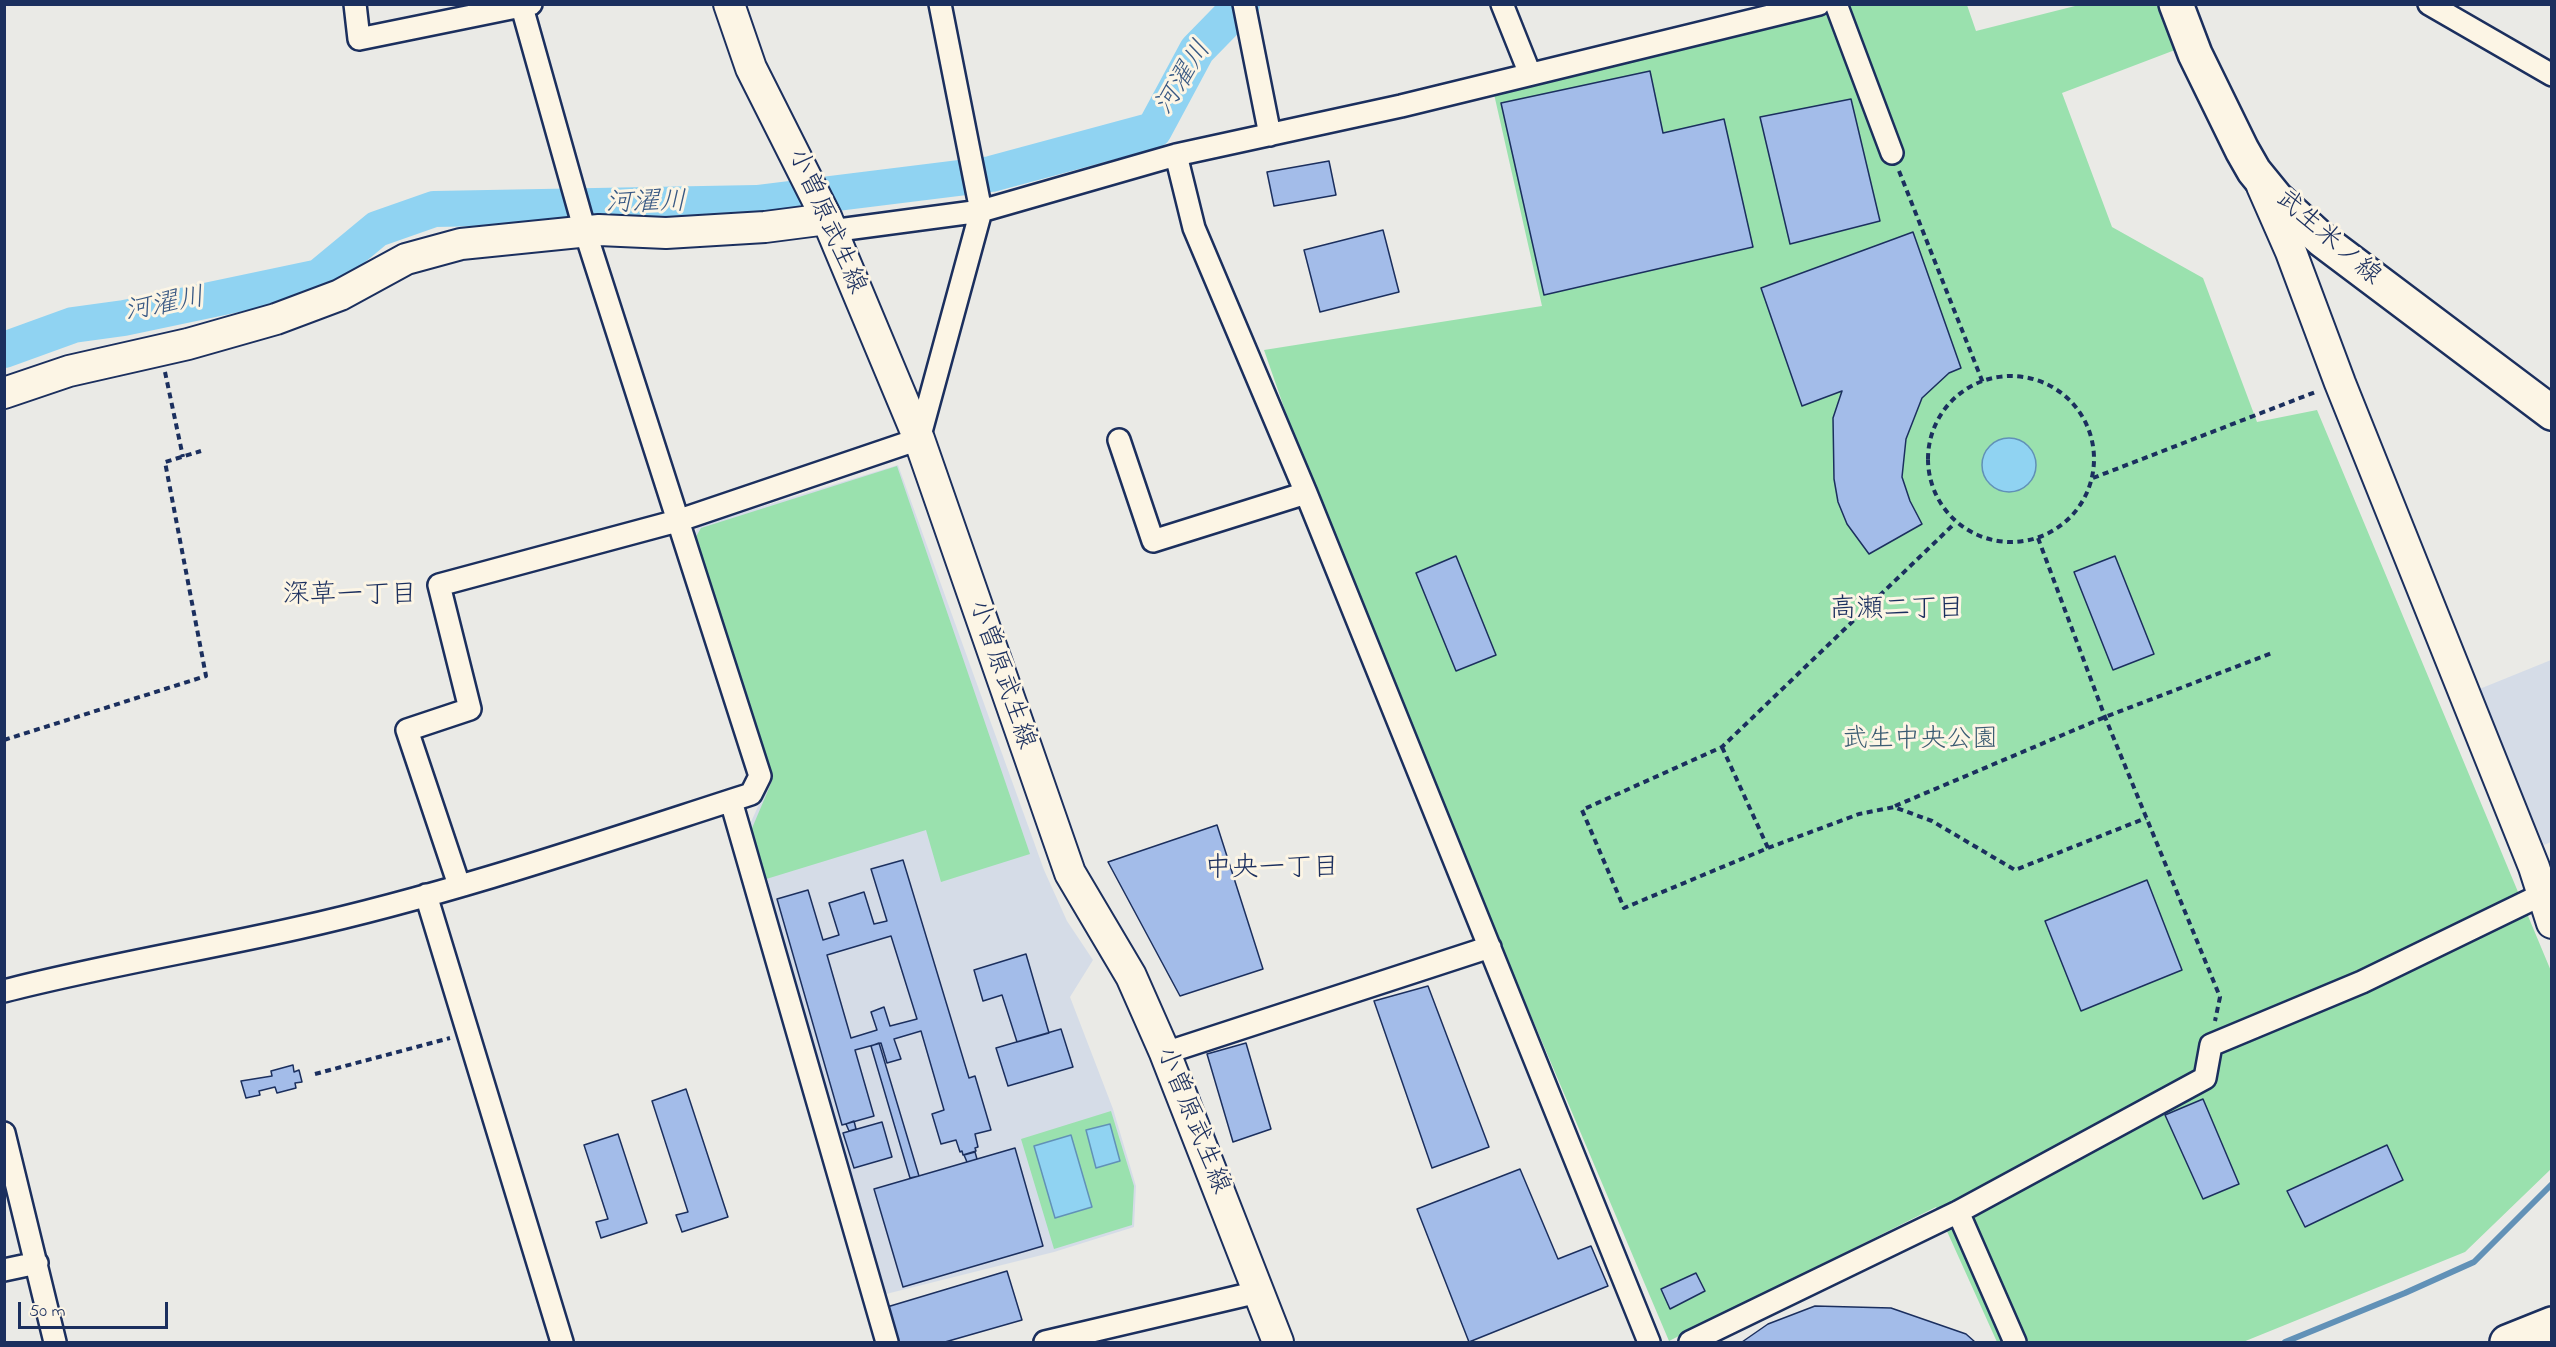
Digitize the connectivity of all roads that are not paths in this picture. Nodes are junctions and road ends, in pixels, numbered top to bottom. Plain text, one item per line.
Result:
1 (355, 4) edge
2 (729, 4) edge
3 (940, 4) edge
4 (1244, 4) edge
5 (1502, 4) edge
6 (1819, 4) edge
7 (1836, 4) edge
8 (2176, 4) edge
9 (2429, 4) edge
10 (526, 5) edge
11 (1530, 74) junction
12 (2552, 75) edge
13 (1270, 135) junction
14 (1892, 153) road end
15 (1176, 155) junction
16 (2254, 171) junction
17 (981, 211) junction
18 (824, 214) junction
19 (585, 231) junction
20 (4, 393) edge
21 (2552, 413) edge
22 (919, 439) junction
23 (1119, 440) dead end
24 (1306, 493) junction
25 (677, 521) junction
26 (731, 801) junction
27 (2542, 874) edge
28 (459, 885) junction
29 (426, 895) junction
30 (2552, 923) edge
31 (1490, 947) junction
32 (4, 991) edge
33 (1165, 1053) junction
34 (4, 1133) edge
35 (1958, 1212) junction
36 (37, 1263) junction
37 (4, 1270) edge
38 (1258, 1292) junction
39 (2552, 1324) edge
40 (55, 1342) edge
41 (562, 1342) edge
42 (887, 1342) edge
43 (1045, 1342) edge
44 (1278, 1342) edge
45 (1649, 1342) edge
46 (1690, 1342) edge
47 (2015, 1342) edge
48 (2507, 1342) edge

1 - 10 street
2 - 18 street, 小曽原武生線
3 - 17 street
4 - 13 street
5 - 11 street
6 - 11 street
7 - 14 street
8 - 16 main road, 武生米ノ線
9 - 12 street
10 - 19 street
11 - 13 street
13 - 15 street
15 - 17 street
15 - 24 street
16 - 21 main road, 武生米ノ線
16 - 27 street
17 - 18 street
17 - 22 street
18 - 19 street
18 - 22 street, 小曽原武生線
19 - 20 street
19 - 25 street
22 - 25 street
22 - 33 street, 小曽原武生線
23 - 24 street
24 - 31 street
25 - 26 street
25 - 28 street
26 - 28 street
26 - 42 street
27 - 30 street
27 - 35 street
28 - 29 street
29 - 32 street
29 - 41 street
31 - 33 street
31 - 45 street
33 - 38 street, 小曽原武生線
34 - 36 street
35 - 46 street
35 - 47 street
36 - 37 street
36 - 40 street
38 - 43 street
38 - 44 street, 小曽原武生線
39 - 48 main road

